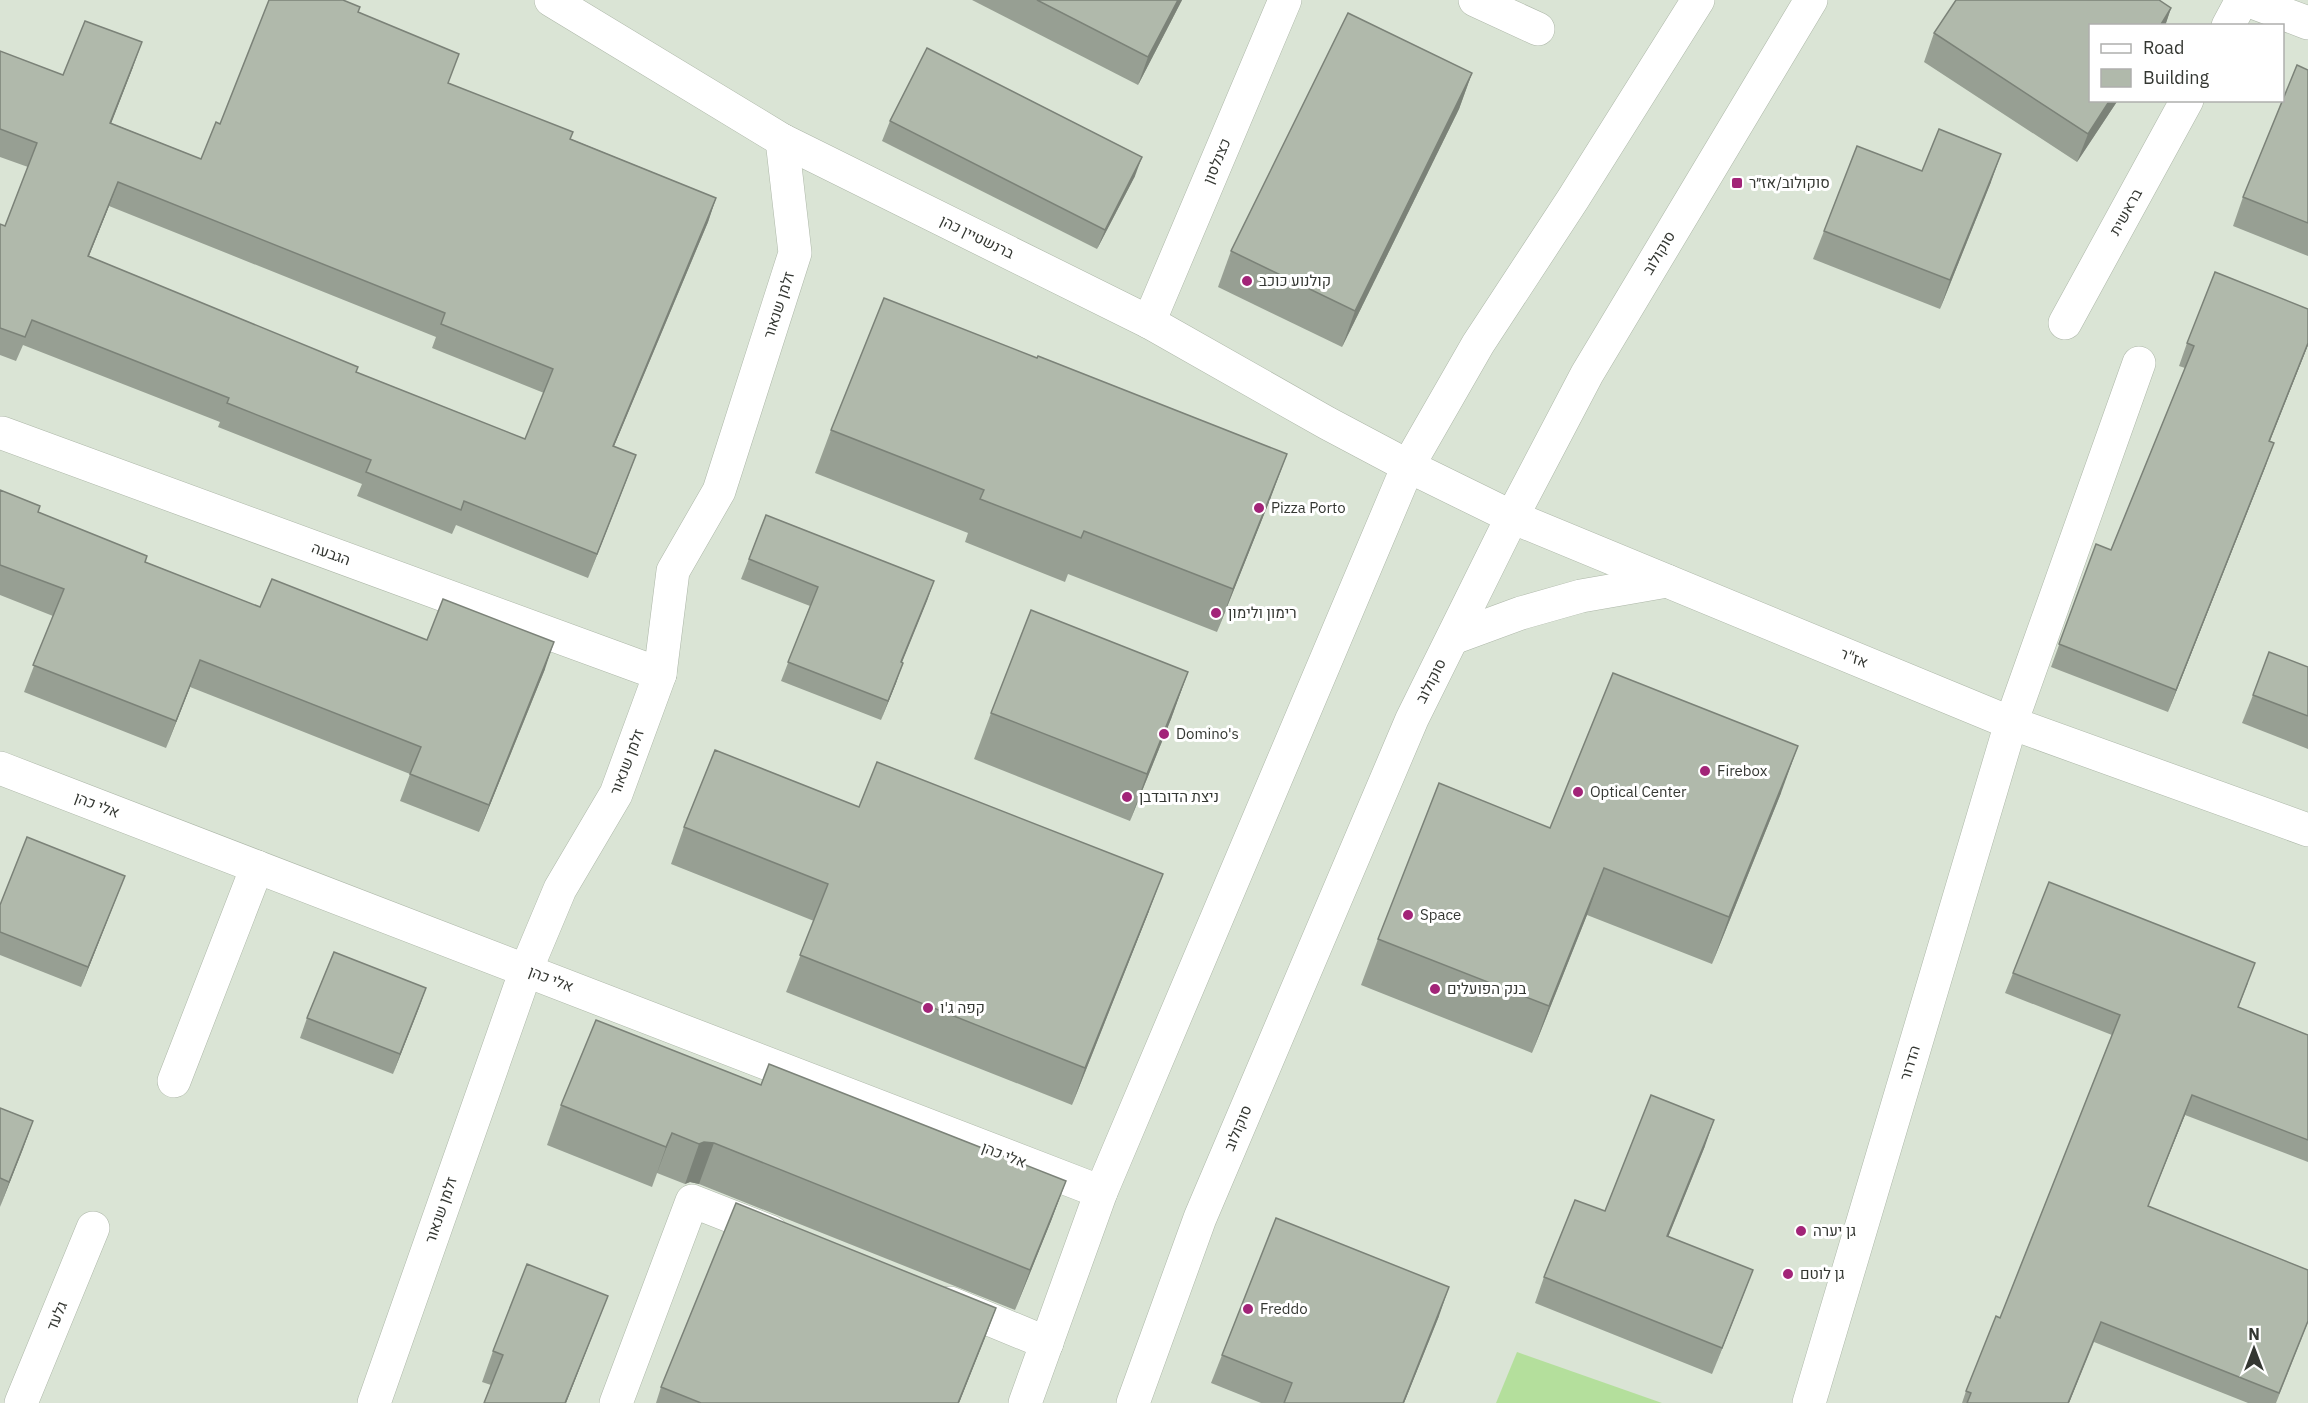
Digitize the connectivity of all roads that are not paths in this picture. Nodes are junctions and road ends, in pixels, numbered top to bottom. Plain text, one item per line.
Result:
1 (551, 0) edge
2 (1285, 0) edge
3 (1475, 0) edge
4 (1698, 0) edge
5 (1811, 0) edge
6 (2242, 0) edge
7 (2247, 0) edge
8 (2308, 22) edge
9 (2229, 24) edge
10 (1538, 29) dead end
11 (2186, 102) edge
12 (782, 140) junction
13 (1149, 322) junction
14 (2065, 323) dead end
15 (2139, 363) dead end
16 (2, 433) dead end
17 (1408, 466) junction
18 (1512, 517) junction
19 (1667, 581) junction
20 (1452, 638) junction
21 (660, 674) junction
22 (2011, 723) junction
23 (0, 768) edge
24 (2308, 830) edge
25 (257, 867) junction
26 (526, 970) junction
27 (174, 1081) dead end
28 (1101, 1192) junction
29 (93, 1228) dead end
30 (802, 1244) edge
31 (922, 1292) edge
32 (1047, 1343) junction
33 (21, 1403) edge
34 (374, 1403) edge
35 (616, 1403) edge
36 (1025, 1403) edge
37 (1133, 1403) edge
38 (1809, 1403) edge

1 - 12 street, ברנשטיין כהן
2 - 13 street, כצנלסון
3 - 10 street
4 - 17 street
5 - 18 street, סוקולוב
6 - 9 street
7 - 8 street
11 - 14 street, בראשית
12 - 13 street, ברנשטיין כהן
12 - 21 street, זלמן שנאור
13 - 17 street, ברנשטיין כהן
15 - 22 street, הדרור
16 - 21 street, הגבעה
17 - 18 street, אז"ר
17 - 28 street
18 - 19 street, אז"ר
18 - 20 street, סוקולוב
19 - 20 street
19 - 22 street, אז"ר
20 - 37 street, סוקולוב
21 - 26 street, זלמן שנאור
22 - 24 street, אז"ר
22 - 38 street, הדרור
23 - 25 street, אלי כהן
25 - 26 street, אלי כהן
25 - 27 street
26 - 28 street, אלי כהן
26 - 34 street, זלמן שנאור
28 - 32 street
29 - 33 street, גלעד
30 - 35 street
31 - 32 street
32 - 36 street

